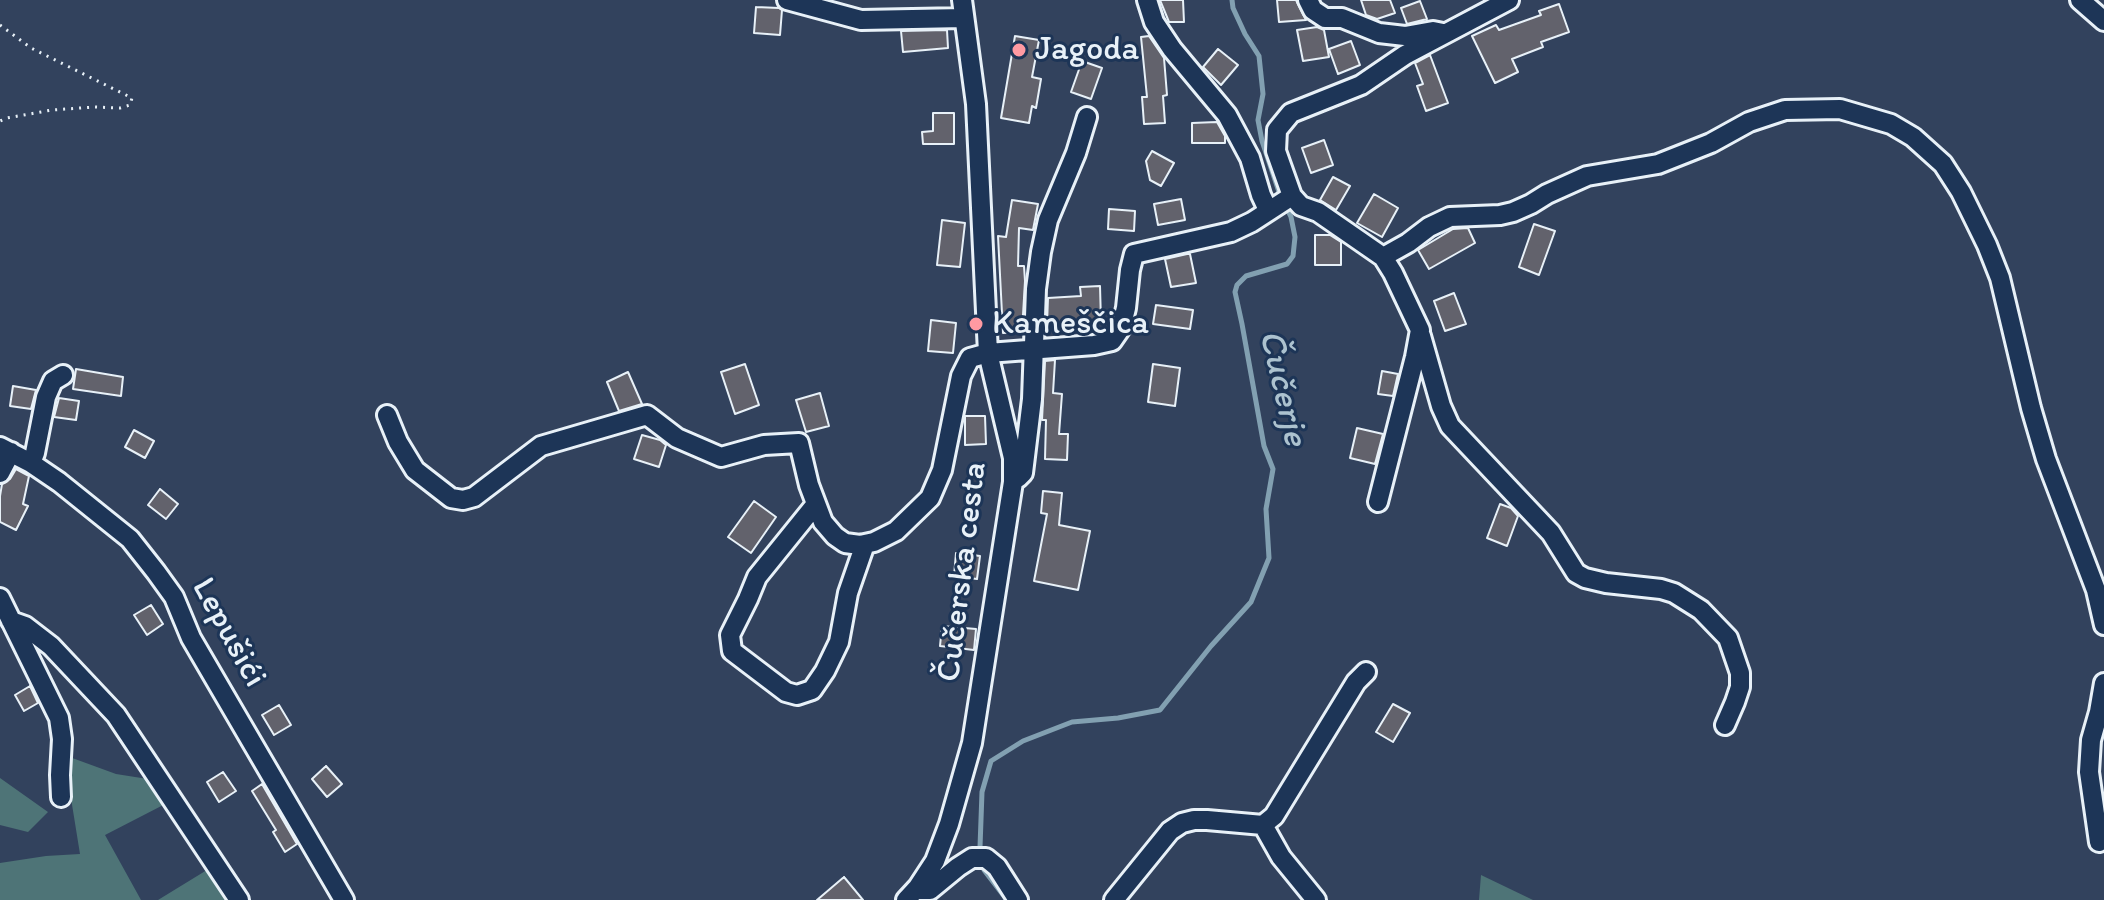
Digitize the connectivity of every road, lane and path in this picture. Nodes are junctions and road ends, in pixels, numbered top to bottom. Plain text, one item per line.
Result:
1 (787, 0) edge
2 (1147, 0) edge
3 (1308, 0) edge
4 (1509, 0) edge
5 (2080, 0) edge
6 (963, 9) edge
7 (2104, 21) edge
8 (0, 25) edge
9 (1445, 33) junction
10 (1087, 117) dead end
11 (0, 121) edge
12 (1282, 202) junction
13 (1383, 257) junction
14 (1421, 321) junction
15 (1033, 350) junction
16 (988, 353) junction
17 (63, 375) dead end
18 (387, 415) dead end
19 (5, 450) edge
20 (31, 463) junction
21 (0, 473) edge
22 (1013, 482) junction
23 (1378, 502) dead end
24 (816, 504) junction
25 (865, 544) junction
26 (0, 598) edge
27 (11, 621) junction
28 (2104, 625) edge
29 (1366, 672) dead end
30 (2104, 683) edge
31 (1725, 725) dead end
32 (61, 797) dead end
33 (1263, 825) junction
34 (2099, 842) dead end
35 (911, 895) edge
36 (239, 900) edge
37 (344, 900) edge
38 (1018, 900) edge
39 (1114, 900) edge
40 (1316, 900) edge

1 - 6 street
2 - 12 street
3 - 9 street
4 - 9 street
5 - 7 street
6 - 16 street, Čučerska cesta
8 - 11 path
9 - 12 street
10 - 15 street
12 - 13 street
12 - 15 street
13 - 14 street
13 - 28 street
14 - 23 street
14 - 31 street
15 - 16 street
15 - 22 street
16 - 22 street, Čučerska cesta
16 - 25 street
17 - 20 street
18 - 24 street
19 - 20 street, Lepušići
19 - 21 street
20 - 37 street, Lepušići
22 - 35 street, Čučerska cesta
24 - 25 street
24 - 25 street
26 - 27 street
27 - 32 street
27 - 36 street
29 - 33 street
30 - 34 street
33 - 39 street
33 - 40 street
35 - 38 street

